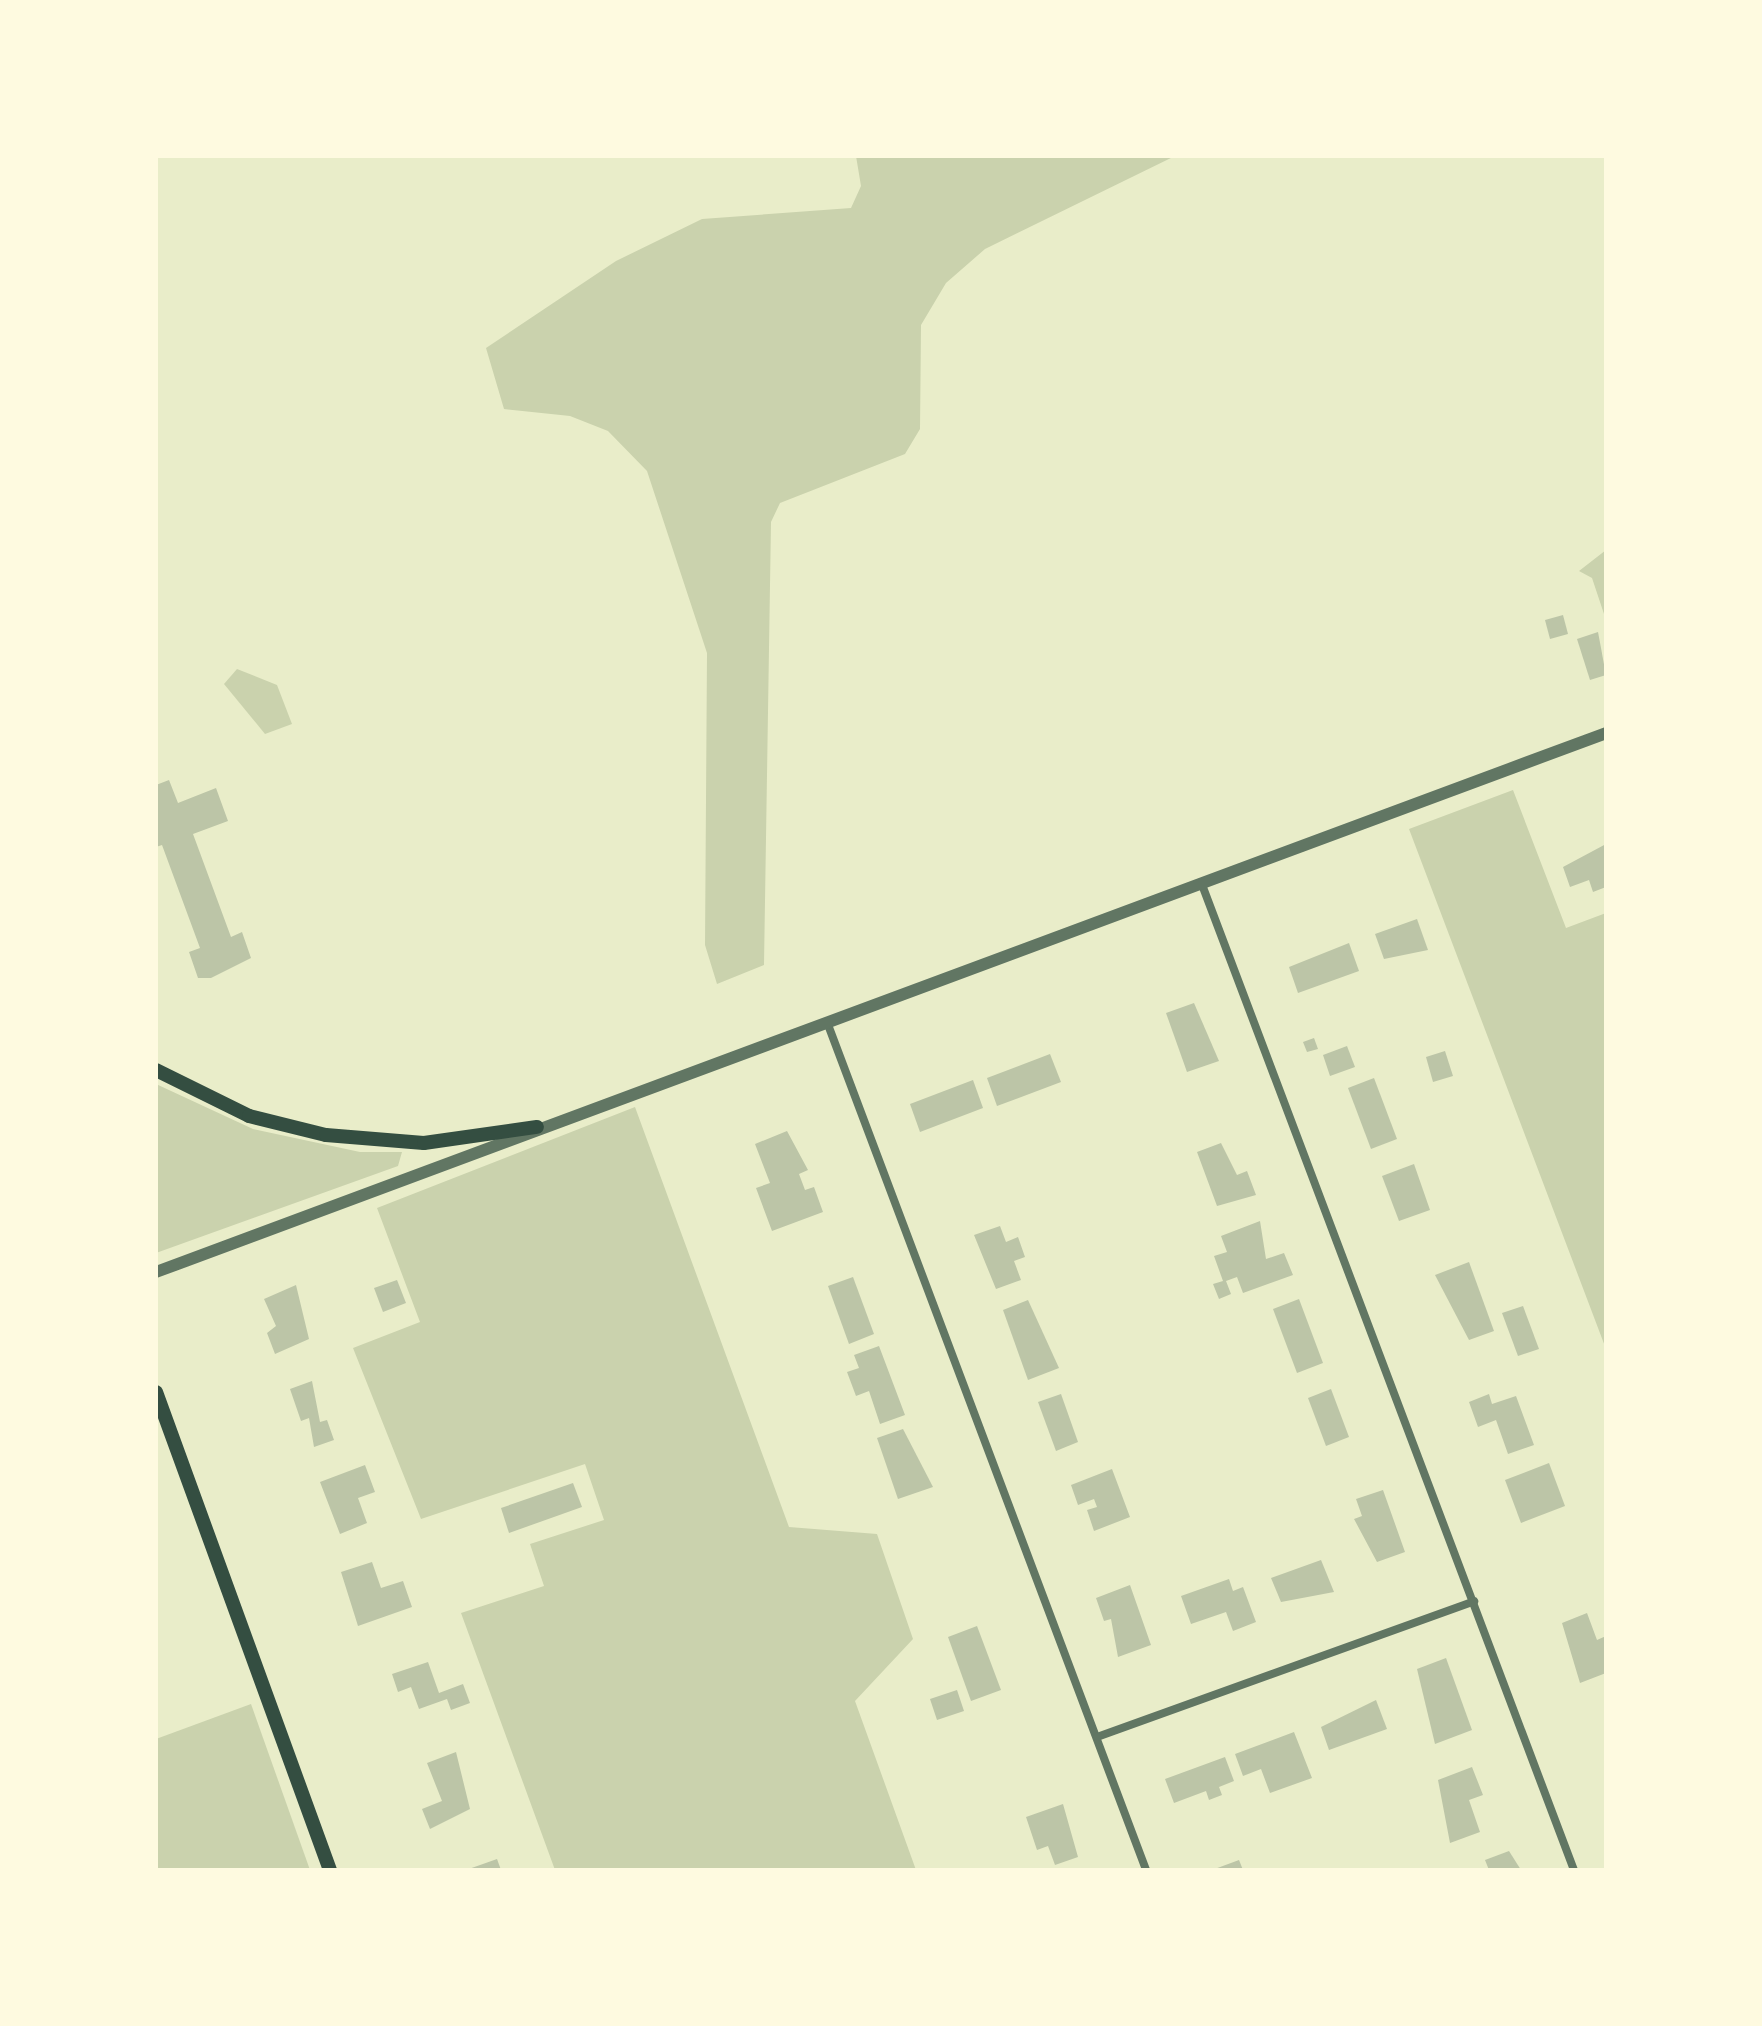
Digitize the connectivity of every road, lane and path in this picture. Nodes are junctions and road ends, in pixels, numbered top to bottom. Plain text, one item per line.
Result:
1 (1606, 733) edge
2 (1201, 882) junction
3 (827, 1022) junction
4 (156, 1070) edge
5 (537, 1127) junction
6 (156, 1272) edge
7 (156, 1392) edge
8 (1474, 1601) junction
9 (1097, 1737) junction
10 (330, 1870) edge
11 (1146, 1870) edge
12 (1574, 1870) edge

1 - 2 street
2 - 3 street
2 - 8 street
3 - 5 street
3 - 9 street
4 - 5 main road
5 - 6 street
7 - 10 main road
8 - 9 street
8 - 12 street
9 - 11 street

